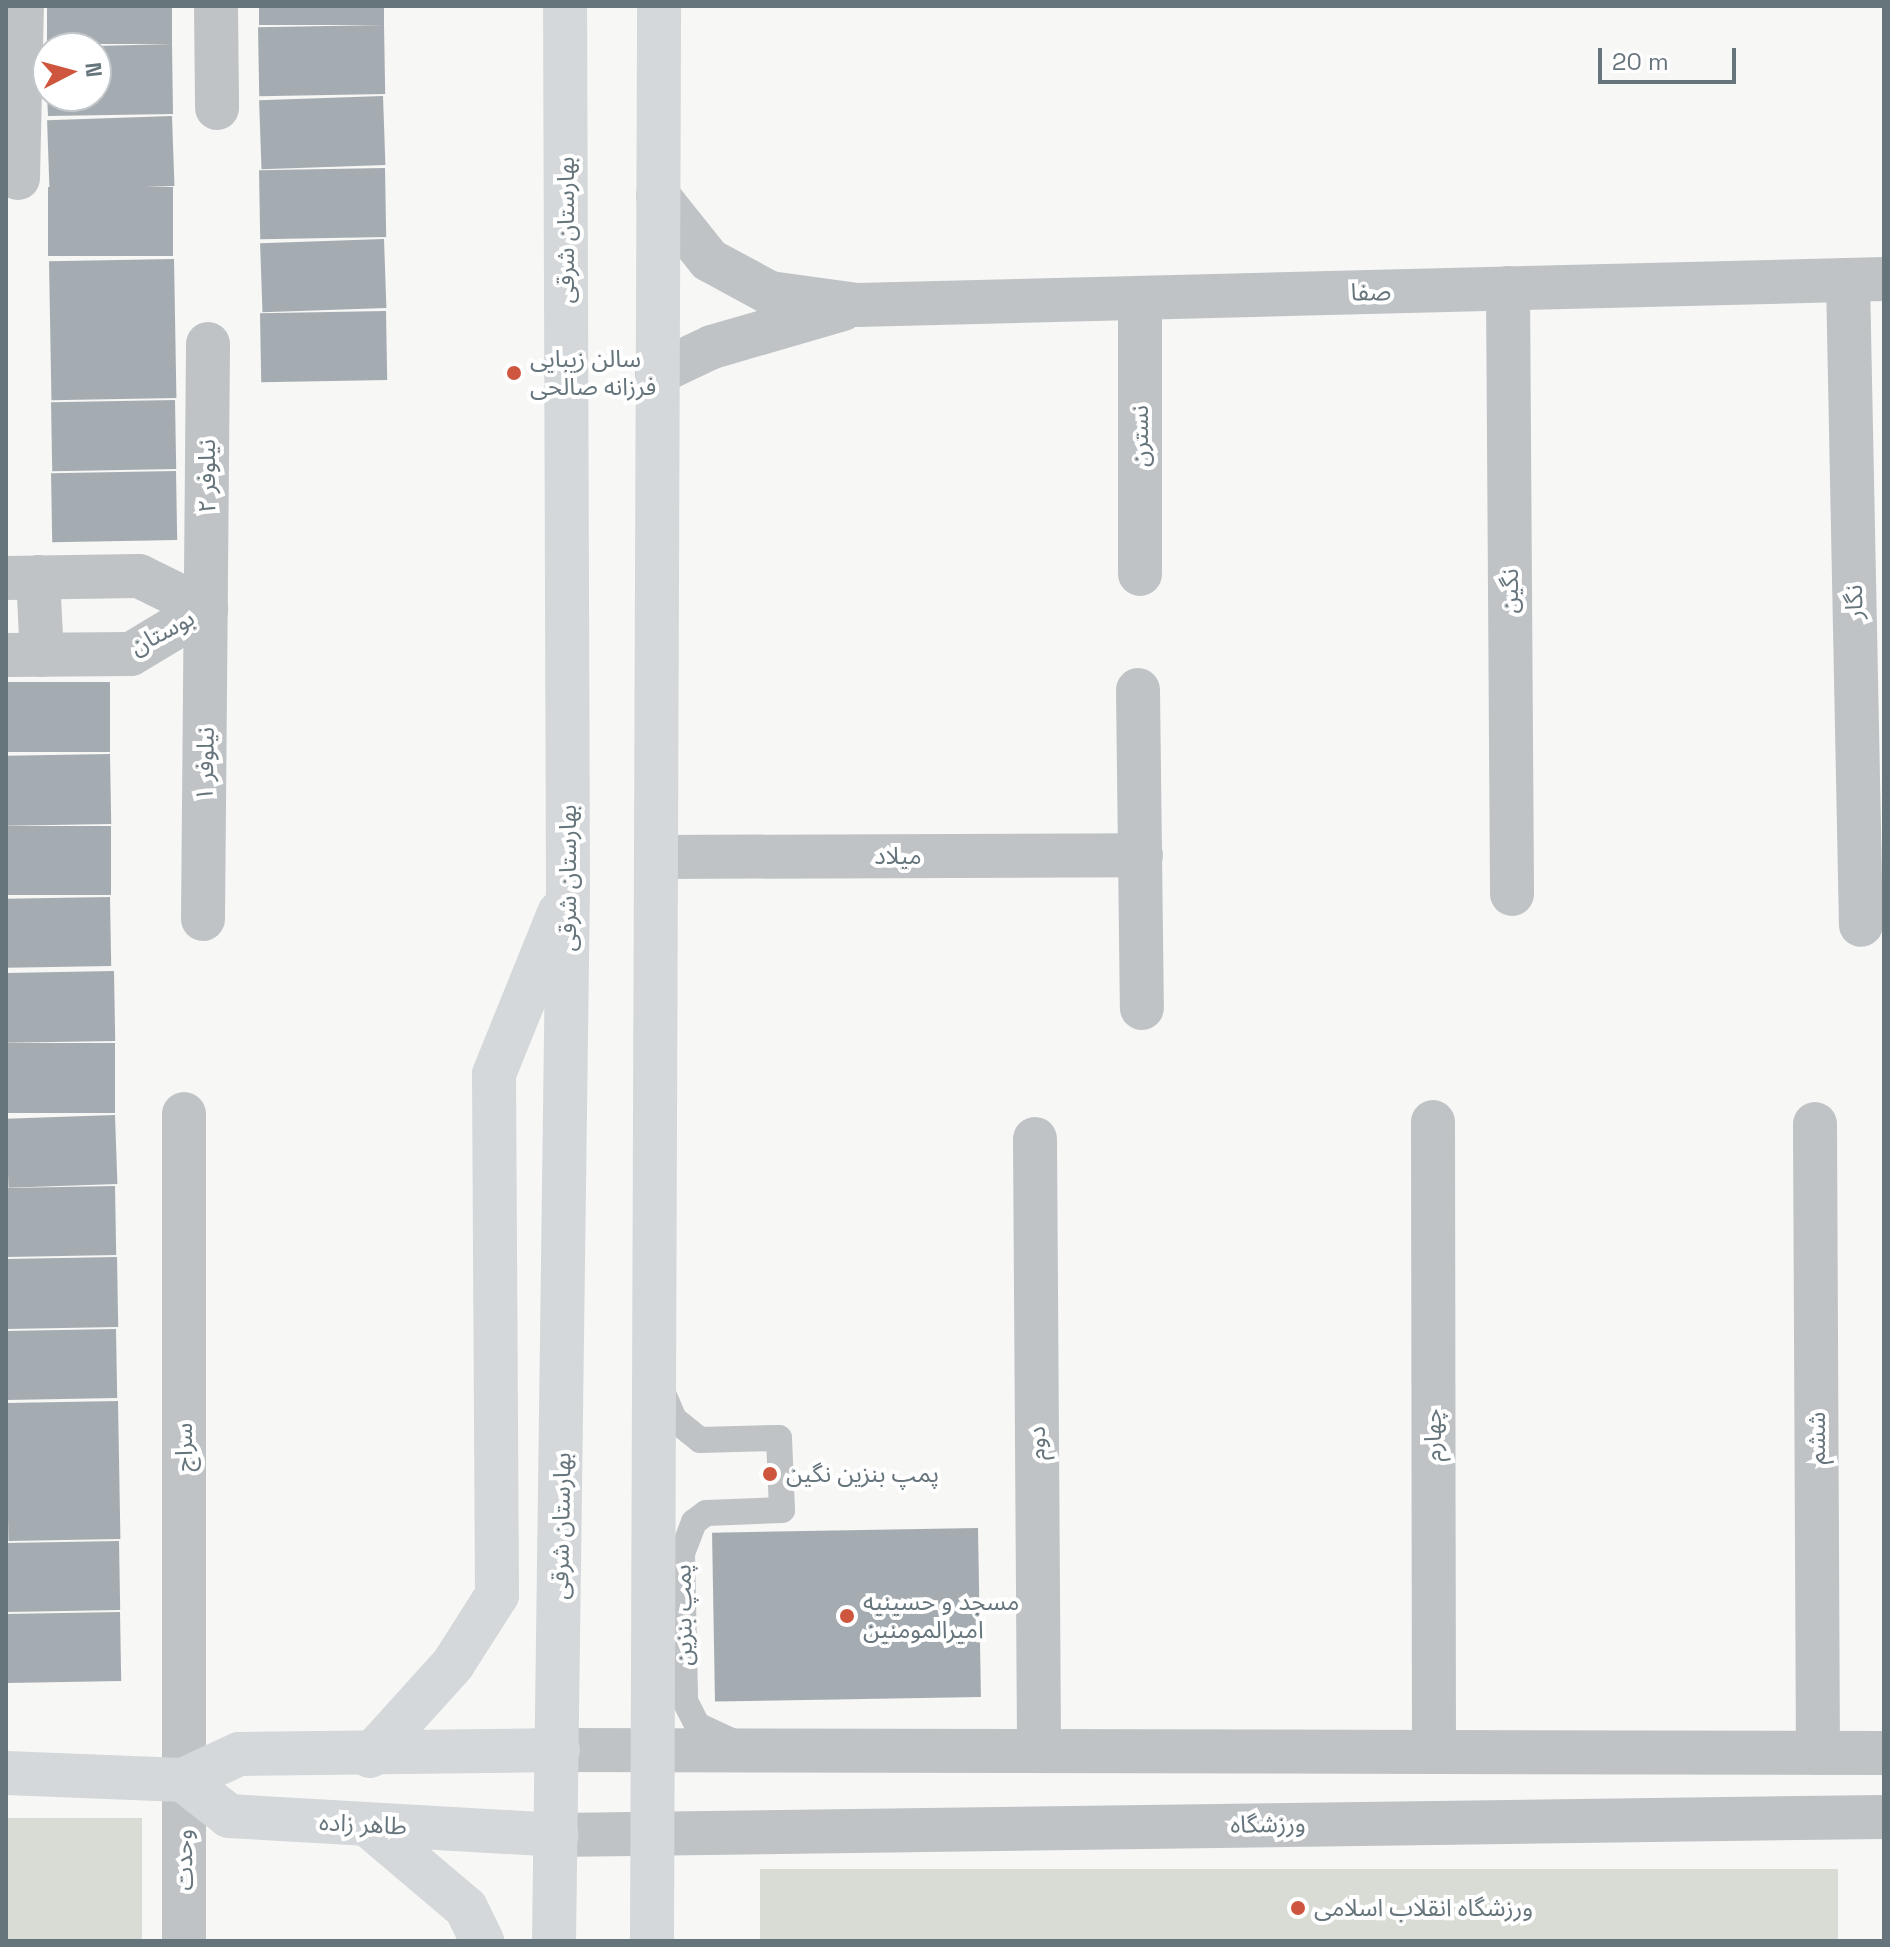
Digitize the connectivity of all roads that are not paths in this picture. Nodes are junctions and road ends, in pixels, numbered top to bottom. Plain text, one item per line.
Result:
1 (22, 6) edge
2 (216, 6) edge
3 (565, 6) edge
4 (659, 6) edge
5 (217, 108) dead end
6 (18, 178) dead end
7 (658, 196) junction
8 (1866, 279) edge
9 (1508, 288) junction
10 (1140, 298) junction
11 (857, 305) junction
12 (208, 344) dead end
13 (657, 373) junction
14 (1140, 574) dead end
15 (22, 577) edge
16 (206, 609) junction
17 (24, 655) edge
18 (1138, 690) dead end
19 (1141, 855) junction
20 (656, 857) junction
21 (568, 892) junction
22 (1512, 894) dead end
23 (203, 919) dead end
24 (1861, 925) dead end
25 (1142, 1008) dead end
26 (184, 1114) dead end
27 (1433, 1122) dead end
28 (1815, 1124) dead end
29 (1035, 1139) dead end
30 (656, 1378) junction
31 (1039, 1747) junction
32 (1434, 1747) junction
33 (652, 1749) junction
34 (558, 1750) junction
35 (756, 1750) junction
36 (1818, 1753) junction
37 (1884, 1753) edge
38 (370, 1756) junction
39 (6, 1773) edge
40 (183, 1780) junction
41 (1884, 1817) edge
42 (368, 1825) junction
43 (652, 1834) junction
44 (556, 1835) junction
45 (184, 1941) edge
46 (482, 1941) edge
47 (554, 1941) edge
48 (652, 1941) edge

1 - 6 street
2 - 5 street
3 - 21 main road, بهارستان شرقی
4 - 7 main road
7 - 11 street
7 - 13 main road
8 - 9 street, صفا
8 - 24 street, نگار
9 - 10 street, صفا
9 - 22 street, نگین
10 - 11 street, صفا
10 - 14 street, نسترن
11 - 13 street
12 - 16 street, نیلوفر ۲
13 - 20 main road
15 - 16 street, بوستان
15 - 17 street
16 - 17 street, بوستان
16 - 23 street, نیلوفر ۱
18 - 19 street
19 - 20 street, میلاد
19 - 25 street
20 - 30 main road
21 - 34 main road, بهارستان شرقی
21 - 38 main road
26 - 40 street, سراج
27 - 32 street, چهارم
28 - 36 street, ششم
29 - 31 street, دوم
30 - 33 main road
30 - 35 lane, پمپ بنزین
31 - 32 street
31 - 35 street
32 - 36 street
33 - 34 street
33 - 35 street
33 - 43 main road
34 - 38 main road
34 - 44 main road, بهارستان شرقی
36 - 37 street
38 - 40 main road
39 - 40 main road
40 - 42 main road, طاهر زاده
40 - 45 street, وحدت
41 - 43 street, ورزشگاه
42 - 44 main road, طاهر زاده
42 - 46 main road
43 - 44 street, ورزشگاه
43 - 48 main road
44 - 47 main road

